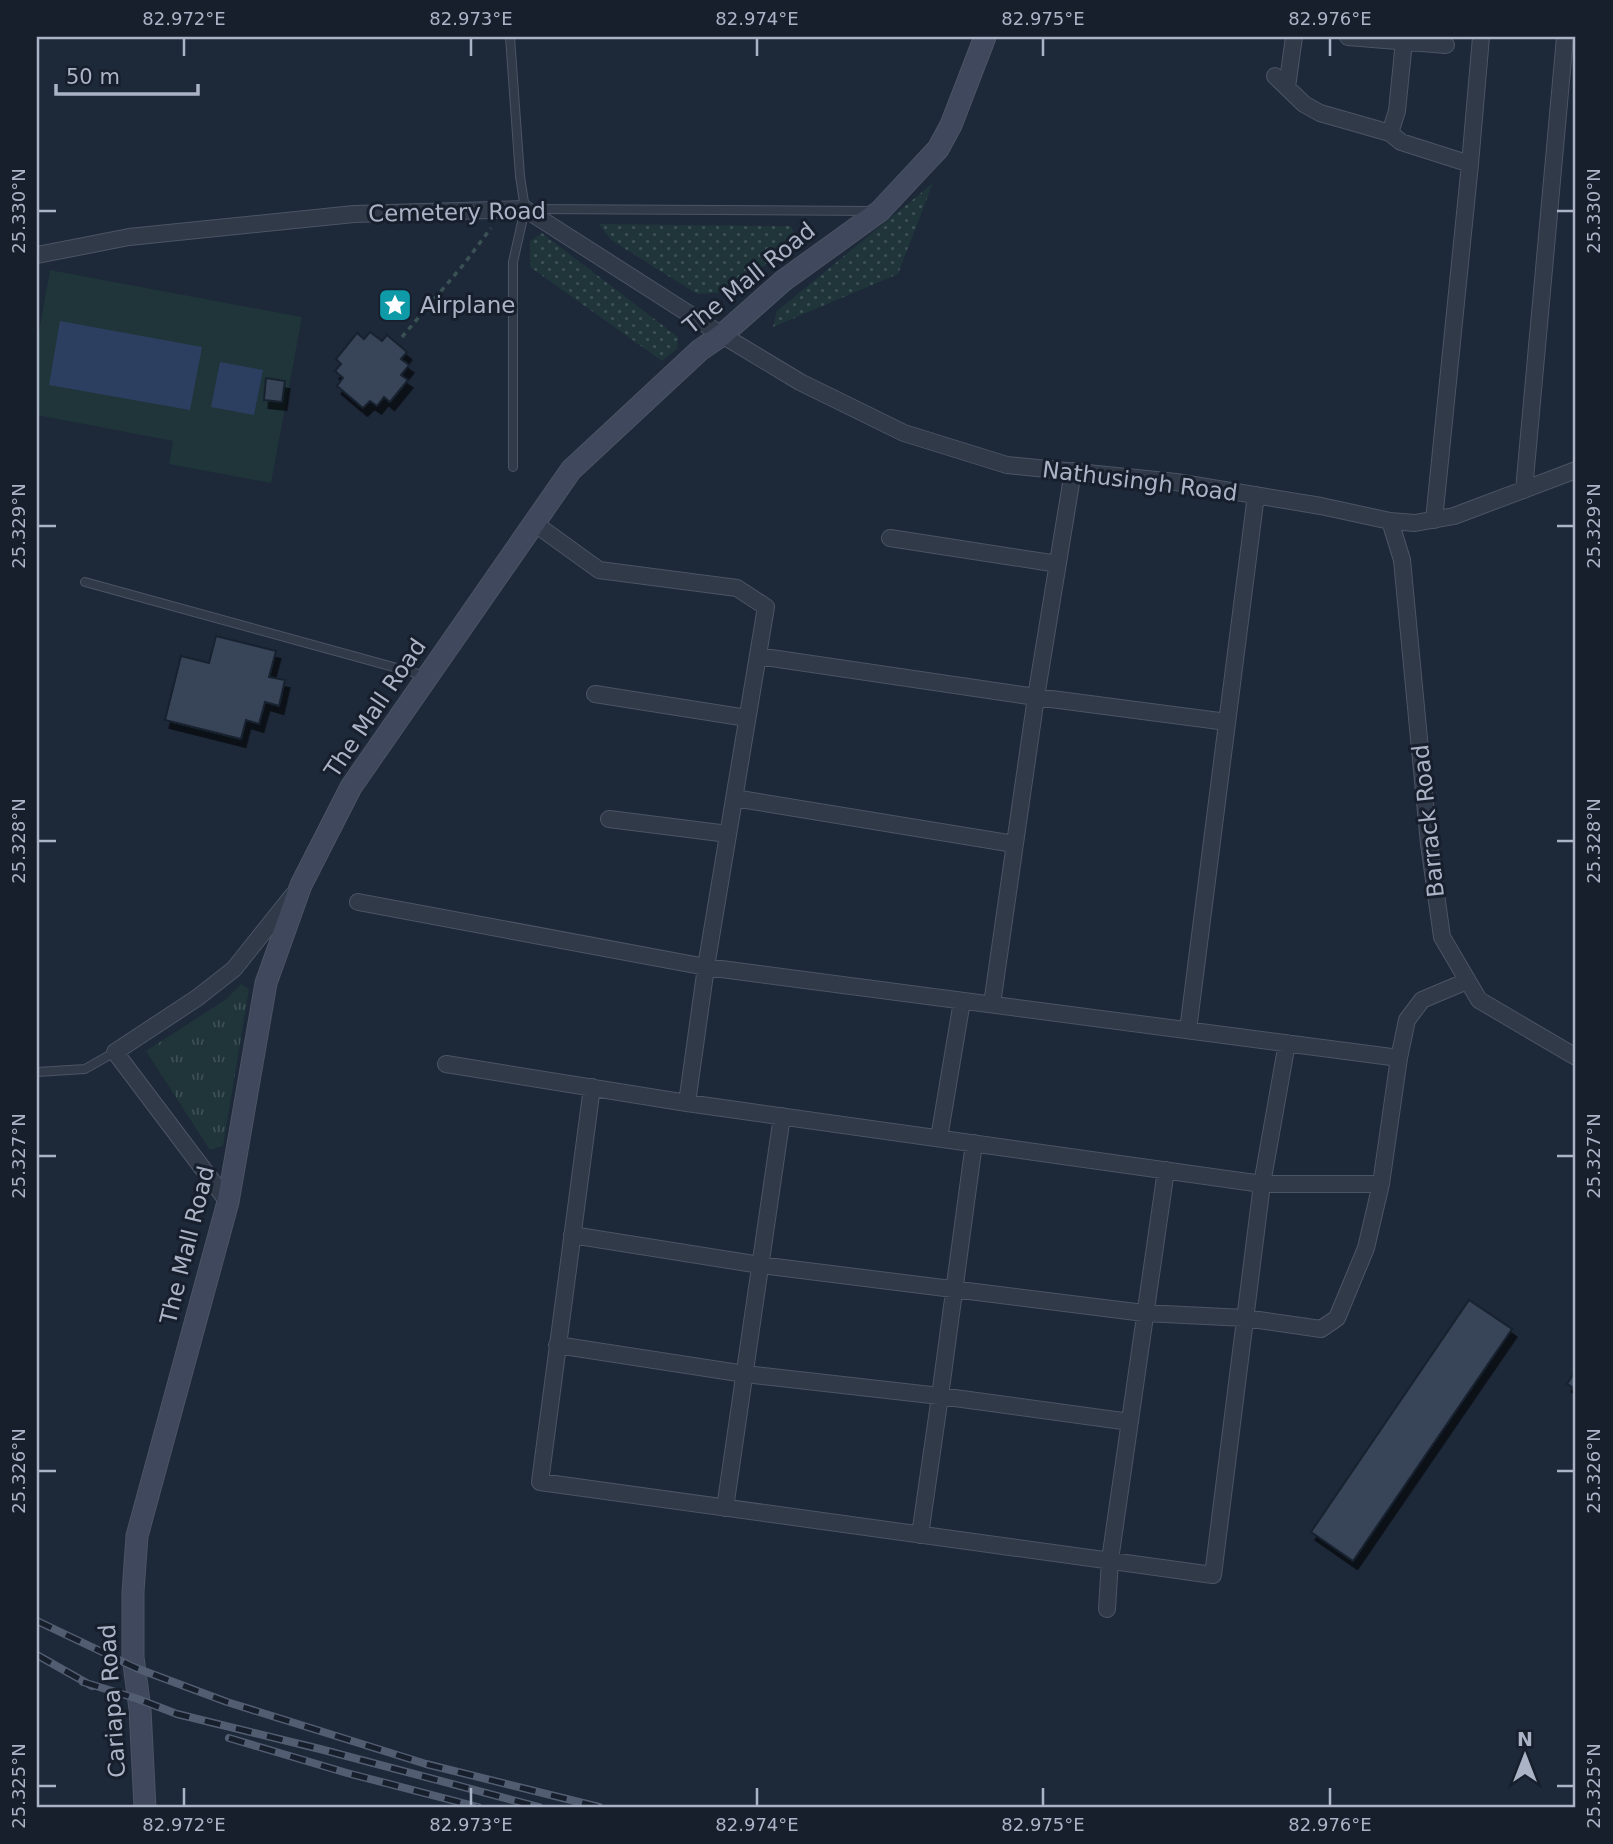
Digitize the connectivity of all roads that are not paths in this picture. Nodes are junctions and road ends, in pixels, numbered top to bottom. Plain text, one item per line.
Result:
1 (510, 37) edge
2 (985, 37) edge
3 (1294, 37) edge
4 (1348, 37) edge
5 (1481, 37) edge
6 (1565, 37) edge
7 (1404, 41) junction
8 (1446, 44) dead end
9 (1390, 133) junction
10 (1470, 164) junction
11 (525, 209) junction
12 (880, 211) junction
13 (37, 256) edge
14 (722, 335) junction
15 (513, 467) dead end
16 (1576, 470) edge
17 (1073, 471) junction
18 (1524, 490) junction
19 (1255, 495) junction
20 (1434, 520) junction
21 (1390, 521) junction
22 (534, 523) junction
23 (890, 538) dead end
24 (1058, 564) junction
25 (85, 582) dead end
26 (758, 656) junction
27 (427, 677) junction
28 (595, 694) dead end
29 (1036, 697) junction
30 (747, 718) junction
31 (1227, 722) junction
32 (734, 798) junction
33 (609, 819) dead end
34 (728, 834) junction
35 (1014, 844) junction
36 (301, 885) junction
37 (358, 902) dead end
38 (706, 967) junction
39 (1467, 981) junction
40 (962, 1000) junction
41 (992, 1004) junction
42 (1188, 1030) junction
43 (1287, 1043) junction
44 (115, 1052) junction
45 (1576, 1057) edge
46 (1399, 1058) junction
47 (446, 1064) dead end
48 (37, 1066) edge
49 (53, 1071) junction
50 (37, 1072) edge
51 (592, 1087) junction
52 (687, 1103) junction
53 (782, 1116) junction
54 (939, 1138) junction
55 (974, 1143) junction
56 (1166, 1170) junction
57 (1262, 1184) junction
58 (1381, 1184) junction
59 (228, 1202) junction
60 (572, 1235) junction
61 (760, 1265) junction
62 (955, 1289) junction
63 (1144, 1313) junction
64 (1245, 1318) junction
65 (557, 1345) junction
66 (745, 1374) junction
67 (940, 1396) junction
68 (1130, 1422) junction
69 (725, 1508) junction
70 (920, 1535) junction
71 (1110, 1560) junction
72 (133, 1592) joint
73 (1107, 1609) dead end
74 (145, 1807) edge

1 - 11 lane
2 - 12 street, The Mall Road
3 - 9 street
4 - 7 street
5 - 10 street
6 - 18 street
7 - 8 street
7 - 9 street
9 - 10 street
10 - 20 street
11 - 12 lane, Cemetery Road
11 - 13 street, Cemetery Road
11 - 14 street, Nathusingh Road
11 - 15 lane
12 - 14 street, The Mall Road
14 - 17 street, Nathusingh Road
14 - 22 street, The Mall Road
16 - 18 street, Nathusingh Road
17 - 19 street, Nathusingh Road
17 - 24 street
18 - 20 street, Nathusingh Road
19 - 21 street, Nathusingh Road
19 - 31 street
20 - 21 street, Nathusingh Road
21 - 39 street, Barrack Road
22 - 26 street
22 - 27 street, The Mall Road
23 - 24 street
24 - 29 street
25 - 27 lane
26 - 29 street
26 - 30 street
27 - 36 street, The Mall Road
28 - 30 street
29 - 31 street
29 - 35 street
30 - 32 street
31 - 42 street
32 - 34 street
32 - 35 street
33 - 34 street
34 - 38 street
35 - 41 street
36 - 44 street
36 - 59 street, The Mall Road
37 - 38 street
38 - 40 street
38 - 52 street
39 - 45 street, Barrack Road
39 - 46 street
40 - 41 street
40 - 54 street
41 - 42 street
42 - 43 street
43 - 46 street
43 - 57 street
44 - 49 lane
44 - 59 street
46 - 58 street
47 - 51 street
48 - 49 lane
49 - 50 lane
51 - 52 street
51 - 60 street
52 - 53 street
53 - 54 street
53 - 61 street
54 - 55 street
55 - 56 street
55 - 62 street
56 - 57 street
56 - 63 street
57 - 58 street
57 - 64 street
58 - 64 street
59 - 72 street, The Mall Road
60 - 61 street
60 - 65 street
61 - 62 street
61 - 66 street
62 - 63 street
62 - 67 street
63 - 64 street
63 - 68 street
64 - 71 street
65 - 66 street
65 - 69 street
66 - 67 street
66 - 69 street
67 - 68 street
67 - 70 street
68 - 71 street
69 - 70 street
70 - 71 street
71 - 73 street
72 - 74 street, Cariapa Road

